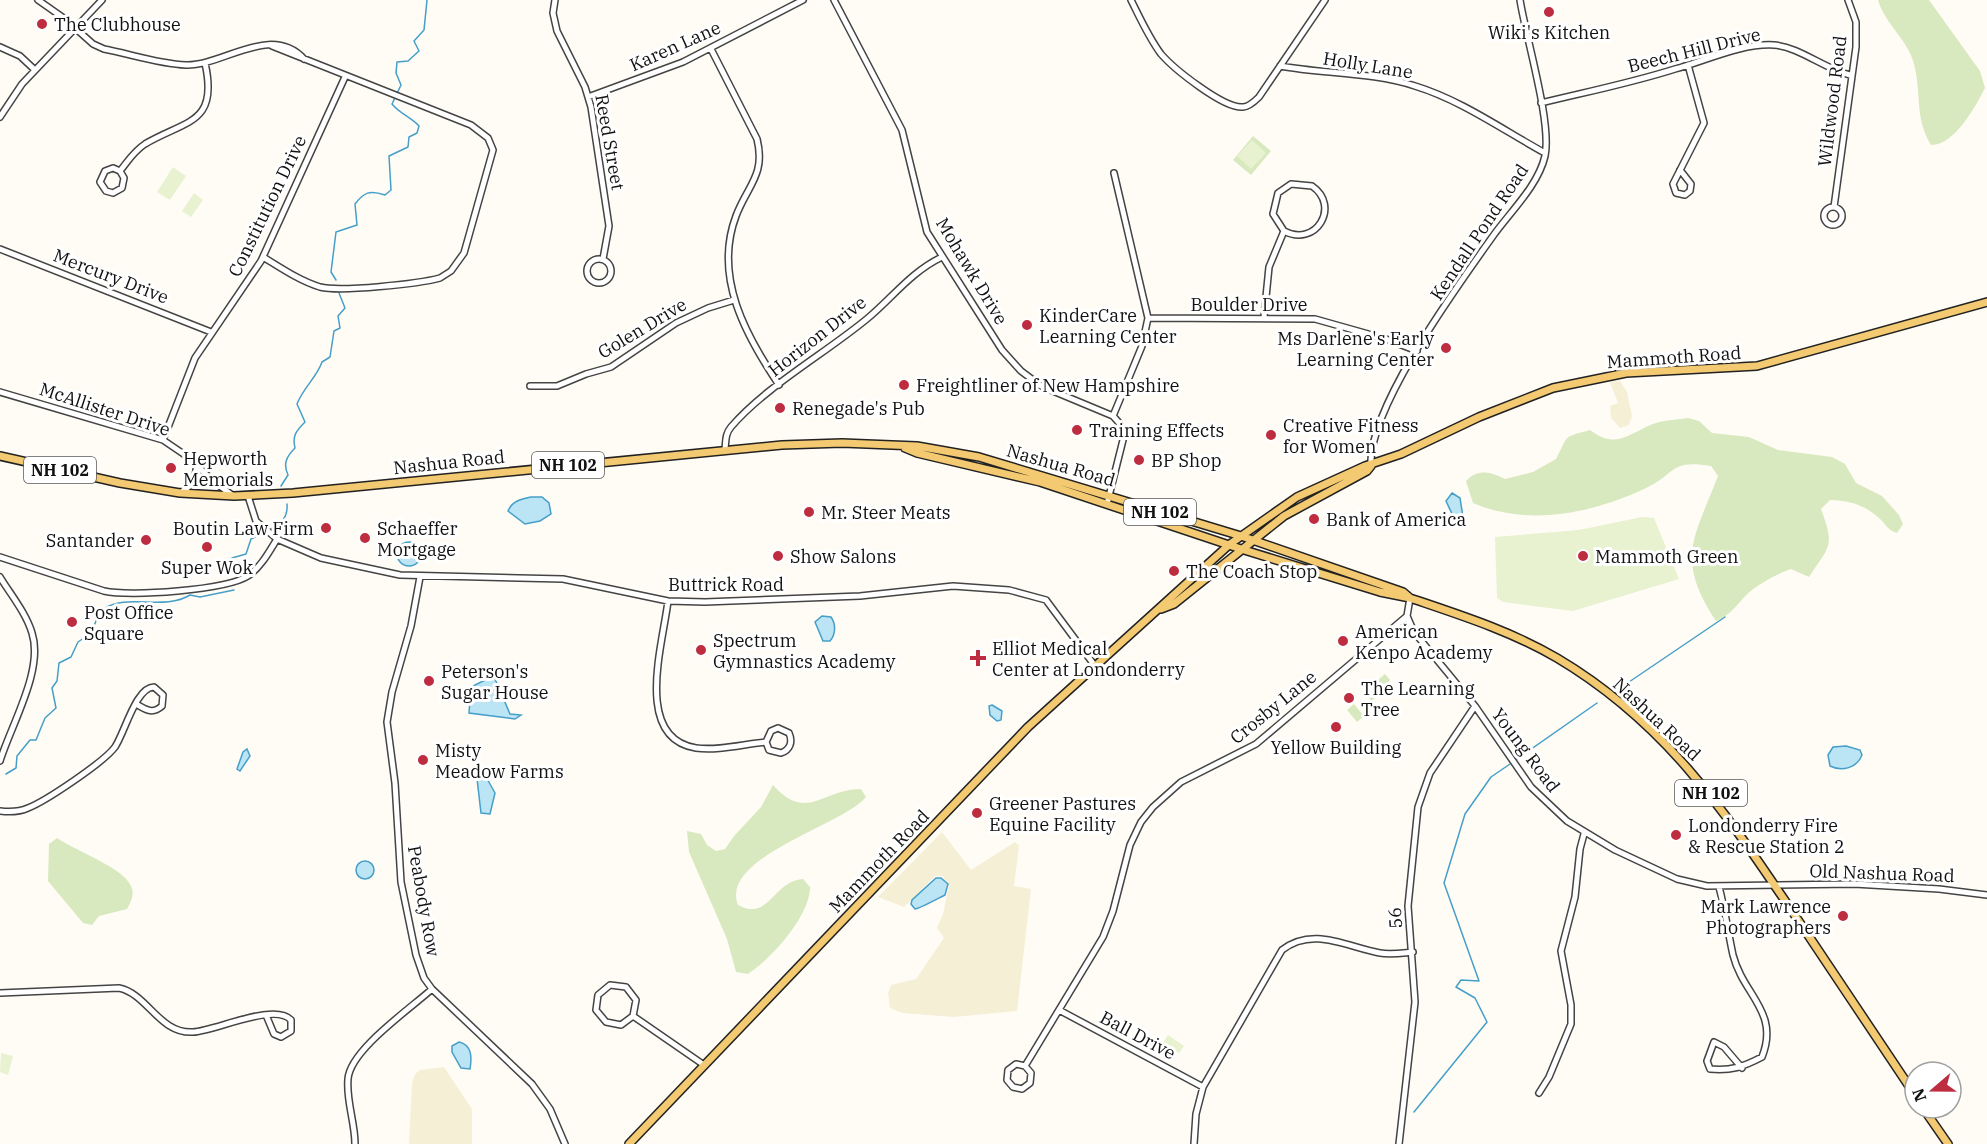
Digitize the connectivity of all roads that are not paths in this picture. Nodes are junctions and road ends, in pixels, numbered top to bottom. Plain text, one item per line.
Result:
1 (38, 0) edge
2 (102, 0) edge
3 (555, 0) edge
4 (803, 0) edge
5 (834, 0) edge
6 (1131, 0) edge
7 (1325, 0) edge
8 (1520, 0) edge
9 (1848, 0) edge
10 (75, 27) junction
11 (0, 47) edge
12 (711, 49) junction
13 (205, 63) junction
14 (1688, 65) junction
15 (1280, 66) junction
16 (35, 70) junction
17 (1850, 75) junction
18 (345, 77) junction
19 (588, 97) junction
20 (1541, 103) junction
21 (3, 107) edge
22 (0, 117) edge
23 (1545, 153) junction
24 (1680, 170) junction
25 (120, 171) junction
26 (1114, 173) dead end
27 (1834, 207) dead end
28 (1284, 231) junction
29 (0, 249) edge
30 (263, 257) junction
31 (942, 257) junction
32 (603, 259) junction
33 (734, 300) junction
34 (1987, 302) edge
35 (1264, 317) junction
36 (1148, 318) junction
37 (211, 332) junction
38 (1417, 351) junction
39 (779, 385) junction
40 (530, 387) dead end
41 (0, 392) edge
42 (1113, 416) junction
43 (163, 440) junction
44 (903, 447) junction
45 (725, 449) junction
46 (0, 456) edge
47 (197, 464) junction
48 (1371, 466) junction
49 (180, 493) junction
50 (1110, 495) junction
51 (234, 496) junction
52 (248, 496) junction
53 (1107, 504) junction
54 (1240, 536) junction
55 (277, 539) junction
56 (1252, 540) junction
57 (1230, 544) junction
58 (1241, 549) junction
59 (0, 557) edge
60 (0, 577) edge
61 (420, 577) junction
62 (1410, 597) junction
63 (668, 601) junction
64 (1160, 609) junction
65 (1407, 616) junction
66 (1095, 666) junction
67 (136, 704) junction
68 (1475, 706) junction
69 (766, 742) junction
70 (0, 761) edge
71 (0, 811) edge
72 (1584, 834) junction
73 (1775, 885) junction
74 (1719, 887) junction
75 (1987, 895) edge
76 (1413, 952) junction
77 (432, 989) junction
78 (0, 993) edge
79 (1059, 1010) junction
80 (266, 1015) junction
81 (633, 1016) junction
82 (704, 1065) junction
83 (1025, 1066) junction
84 (1743, 1068) junction
85 (1903, 1077) edge
86 (1203, 1087) junction
87 (1539, 1093) dead end
88 (1931, 1120) edge
89 (355, 1144) edge
90 (565, 1144) edge
91 (629, 1144) edge
92 (1194, 1144) edge
93 (1400, 1144) edge
94 (1948, 1144) edge

1 - 10 street
2 - 10 street
3 - 19 street, Reed Street
4 - 12 street, Karen Lane
5 - 31 street, Mohawk Drive
6 - 15 street
7 - 15 street
8 - 20 street, Kendall Pond Road
9 - 17 street, Wildwood Road
10 - 13 street
10 - 16 street
11 - 16 street
12 - 19 street, Karen Lane
12 - 33 street
13 - 18 street
13 - 25 street
14 - 17 street, Beech Hill Drive
14 - 20 street, Beech Hill Drive
14 - 24 street
15 - 23 street, Holly Lane
16 - 21 street
17 - 27 street, Wildwood Road
18 - 30 street, Constitution Drive
18 - 30 street
19 - 32 street, Reed Street
20 - 23 street, Kendall Pond Road
21 - 22 street
23 - 38 street, Kendall Pond Road
24 - 24 street
25 - 25 street
26 - 36 street
28 - 28 street
28 - 35 street
29 - 37 street, Mercury Drive
30 - 37 street, Constitution Drive
31 - 39 street, Horizon Drive
31 - 42 street, Mohawk Drive
32 - 32 street, Reed Street
33 - 39 street
33 - 40 street, Golen Drive
34 - 48 main road, Mammoth Road
35 - 36 street, Boulder Drive
35 - 38 street, Boulder Drive
36 - 42 street
37 - 43 street, Constitution Drive
38 - 48 street, Kendall Pond Road
39 - 45 street, Horizon Drive
41 - 43 street, McAllister Drive
42 - 50 street
43 - 47 street, McAllister Drive
44 - 45 main road, Nashua Road / NH 102
44 - 50 main road, Nashua Road / NH 102
44 - 53 main road, Nashua Road / NH 102
45 - 52 main road, Nashua Road / NH 102
46 - 49 main road, Nashua Road / NH 102
47 - 49 street
47 - 51 street, McAllister Drive
48 - 54 main road, Mammoth Road
48 - 56 main road, Mammoth Road
49 - 51 main road, Nashua Road / NH 102
50 - 53 street
50 - 54 main road, Nashua Road / NH 102
51 - 52 main road, Nashua Road / NH 102
52 - 55 street, Buttrick Road
53 - 57 main road, Nashua Road / NH 102
54 - 56 main road, Nashua Road / NH 102
54 - 57 main road, Mammoth Road
55 - 59 street
55 - 61 street, Buttrick Road
56 - 58 main road, Mammoth Road
56 - 62 main road, Nashua Road / NH 102
57 - 58 main road, Nashua Road / NH 102
57 - 64 main road, Mammoth Road
58 - 62 main road, Nashua Road / NH 102
58 - 64 main road, Mammoth Road
60 - 70 street
61 - 63 street, Buttrick Road
61 - 77 street, Peabody Row
62 - 65 street
62 - 73 main road, Nashua Road / NH 102
63 - 66 street, Buttrick Road
63 - 69 street
64 - 66 main road, Mammoth Road
65 - 68 street, Young Road
65 - 79 street, Crosby Lane
66 - 82 main road, Mammoth Road
67 - 67 street
67 - 71 street
68 - 72 street, Young Road
68 - 76 street, 56
69 - 69 street
72 - 74 street, Young Road
72 - 87 street
73 - 74 street, Young Road
73 - 75 street, Old Nashua Road
73 - 85 main road, Nashua Road / NH 102
74 - 84 street
76 - 86 street
76 - 93 street, 56
77 - 89 street
77 - 90 street, Peabody Row
78 - 80 street
79 - 83 street, Crosby Lane
79 - 86 street, Ball Drive
80 - 80 street
81 - 81 street
81 - 82 street
82 - 91 main road, Mammoth Road
83 - 83 street, Crosby Lane
84 - 84 street
86 - 92 street
88 - 94 main road

